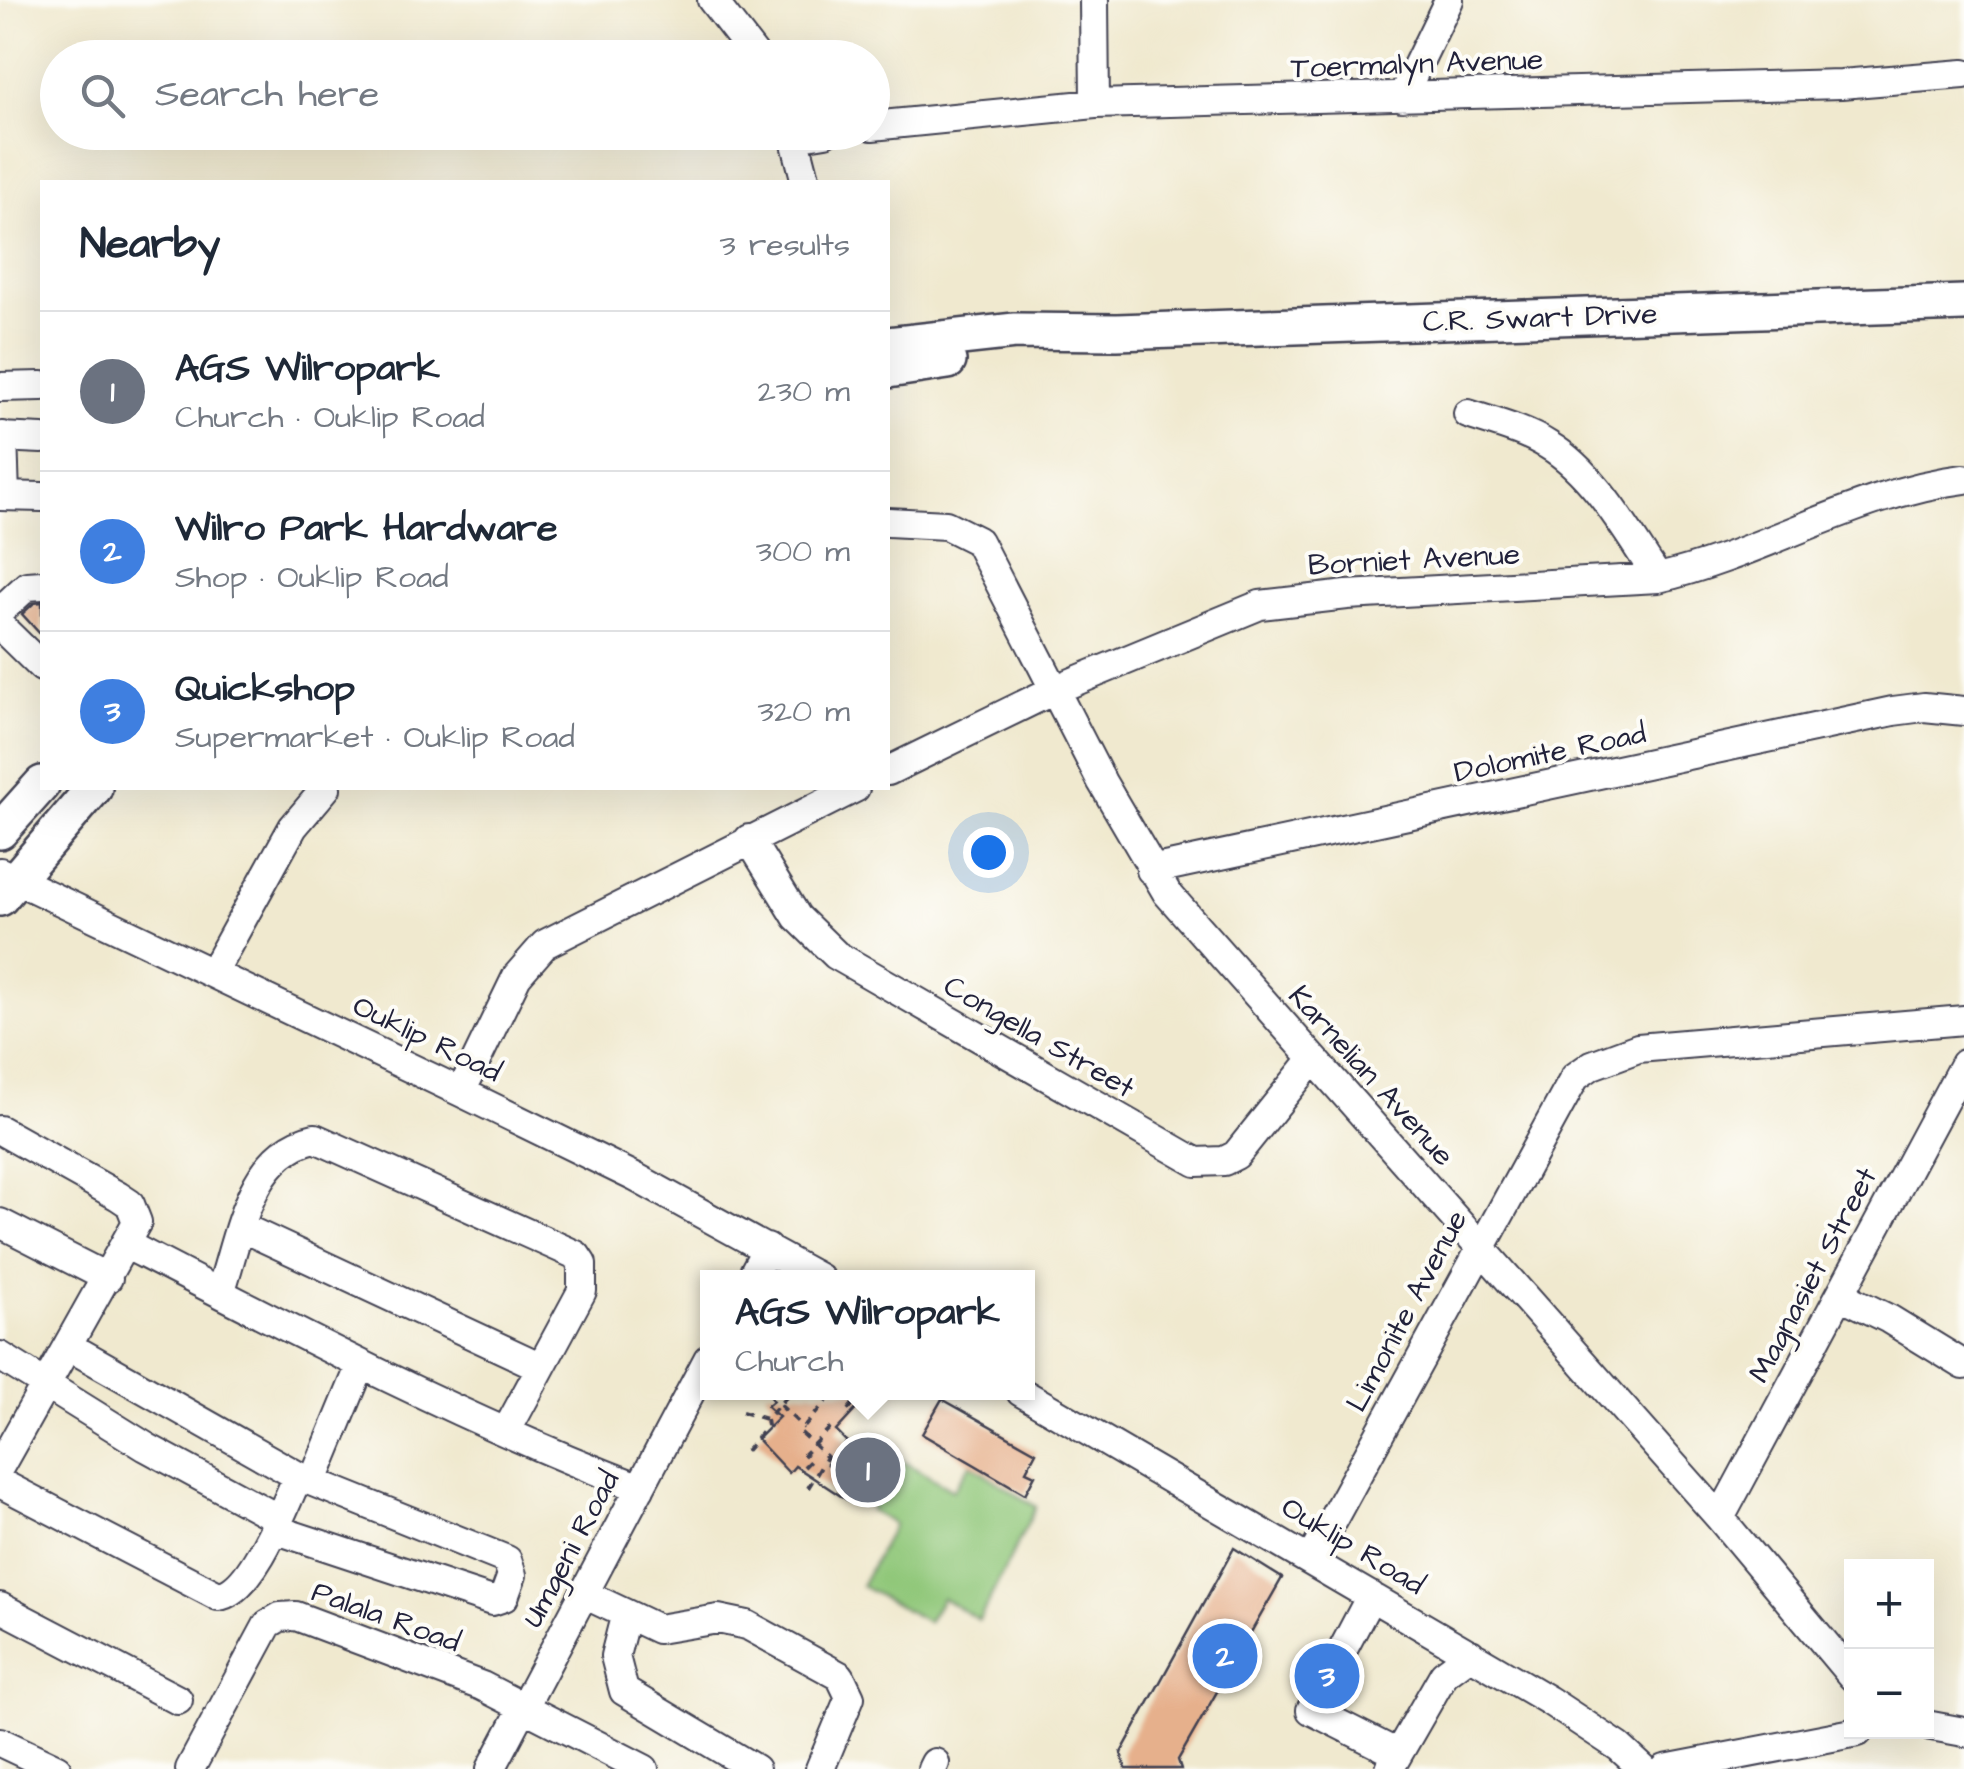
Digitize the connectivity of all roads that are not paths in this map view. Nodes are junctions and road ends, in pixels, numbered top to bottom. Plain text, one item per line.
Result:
1 (712, 0) edge
2 (1094, 0) edge
3 (1449, 0) edge
4 (743, 40) edge
5 (1964, 74) edge
6 (1402, 97) junction
7 (1095, 104) junction
8 (890, 124) edge
9 (798, 150) edge
10 (805, 180) edge
11 (1964, 303) edge
12 (1117, 332) junction
13 (890, 345) edge
14 (890, 370) edge
15 (0, 386) edge
16 (40, 386) edge
17 (1468, 414) dead end
18 (2, 436) edge
19 (40, 439) edge
20 (1964, 479) edge
21 (2, 496) edge
22 (40, 497) edge
23 (890, 522) edge
24 (1658, 578) junction
25 (40, 585) edge
26 (0, 611) edge
27 (0, 626) edge
28 (40, 665) edge
29 (1054, 690) junction
30 (1964, 711) edge
31 (890, 771) edge
32 (40, 786) edge
33 (92, 790) edge
34 (324, 790) edge
35 (850, 790) edge
36 (0, 831) edge
37 (749, 839) junction
38 (1151, 870) junction
39 (4, 883) edge
40 (213, 972) junction
41 (1964, 1020) edge
42 (1312, 1058) junction
43 (1964, 1064) edge
44 (462, 1092) junction
45 (0, 1130) edge
46 (0, 1223) edge
47 (243, 1228) junction
48 (127, 1245) junction
49 (1479, 1247) junction
50 (767, 1248) junction
51 (756, 1270) edge
52 (805, 1270) edge
53 (108, 1278) junction
54 (220, 1293) junction
55 (1840, 1296) junction
56 (70, 1347) junction
57 (0, 1356) edge
58 (1964, 1364) edge
59 (361, 1365) junction
60 (541, 1368) junction
61 (700, 1375) edge
62 (48, 1384) junction
63 (1034, 1400) edge
64 (506, 1432) junction
65 (0, 1466) edge
66 (306, 1478) junction
67 (0, 1483) edge
68 (640, 1488) junction
69 (1720, 1518) junction
70 (277, 1524) junction
71 (1312, 1559) junction
72 (584, 1594) junction
73 (1372, 1596) junction
74 (0, 1607) edge
75 (624, 1617) junction
76 (1471, 1654) junction
77 (1844, 1666) edge
78 (178, 1700) dead end
79 (524, 1706) junction
80 (1934, 1727) edge
81 (1964, 1732) edge
82 (1844, 1735) edge
83 (0, 1742) edge
84 (1394, 1762) edge
85 (58, 1769) edge
86 (190, 1769) edge
87 (491, 1769) edge
88 (644, 1769) edge
89 (755, 1769) edge
90 (820, 1769) edge
91 (1643, 1769) edge
92 (1665, 1769) edge

1 - 4 street
2 - 7 street
3 - 6 street
5 - 6 street, Toermalyn Avenue
6 - 7 street, Toermalyn Avenue
7 - 8 street, Toermalyn Avenue
9 - 10 street
11 - 12 main road, C.R. Swart Drive
12 - 13 main road, C.R. Swart Drive
12 - 14 main road, C.R. Swart Drive
15 - 16 street
17 - 24 street
18 - 19 street
18 - 21 street
20 - 24 street, Borniet Avenue
21 - 22 street
23 - 29 street, Karnelian Avenue
24 - 29 street, Borniet Avenue
25 - 26 street
27 - 28 street
29 - 31 street, Borniet Avenue
29 - 38 street, Karnelian Avenue
30 - 38 street, Dolomite Road
32 - 36 main road
33 - 39 main road
34 - 40 street
35 - 37 street
37 - 42 street, Congella Street
37 - 44 street
38 - 42 street, Karnelian Avenue
39 - 40 street, Ouklip Road
40 - 44 street, Ouklip Road
41 - 49 street, Limonite Avenue
42 - 49 street, Karnelian Avenue
43 - 55 street, Magnasiet Street
44 - 50 street, Ouklip Road
45 - 48 street
46 - 53 street
47 - 54 street
47 - 60 street
47 - 60 street
48 - 53 street
48 - 54 street
49 - 69 street, Karnelian Avenue
49 - 71 street, Limonite Avenue
50 - 51 street
50 - 52 street, Ouklip Road
53 - 56 street
54 - 59 street
55 - 58 street
55 - 69 street, Magnasiet Street
56 - 62 street
56 - 66 street
57 - 62 street
59 - 64 street
59 - 66 street
60 - 64 street
61 - 68 street, Umgeni Road
62 - 65 street
62 - 70 street
63 - 71 street, Ouklip Road
64 - 68 street
66 - 70 street
66 - 70 street
67 - 70 street
68 - 72 street, Umgeni Road
69 - 77 street, Karnelian Avenue
71 - 73 street, Ouklip Road
72 - 75 street
72 - 79 street, Umgeni Road
73 - 76 street, Ouklip Road
73 - 84 street
74 - 78 street
75 - 89 street
75 - 90 street
76 - 84 street
76 - 91 street, Ouklip Road
79 - 86 street, Palala Road
79 - 87 street, Umgeni Road
79 - 88 street, Palala Road
80 - 81 street
82 - 92 street
83 - 85 street

